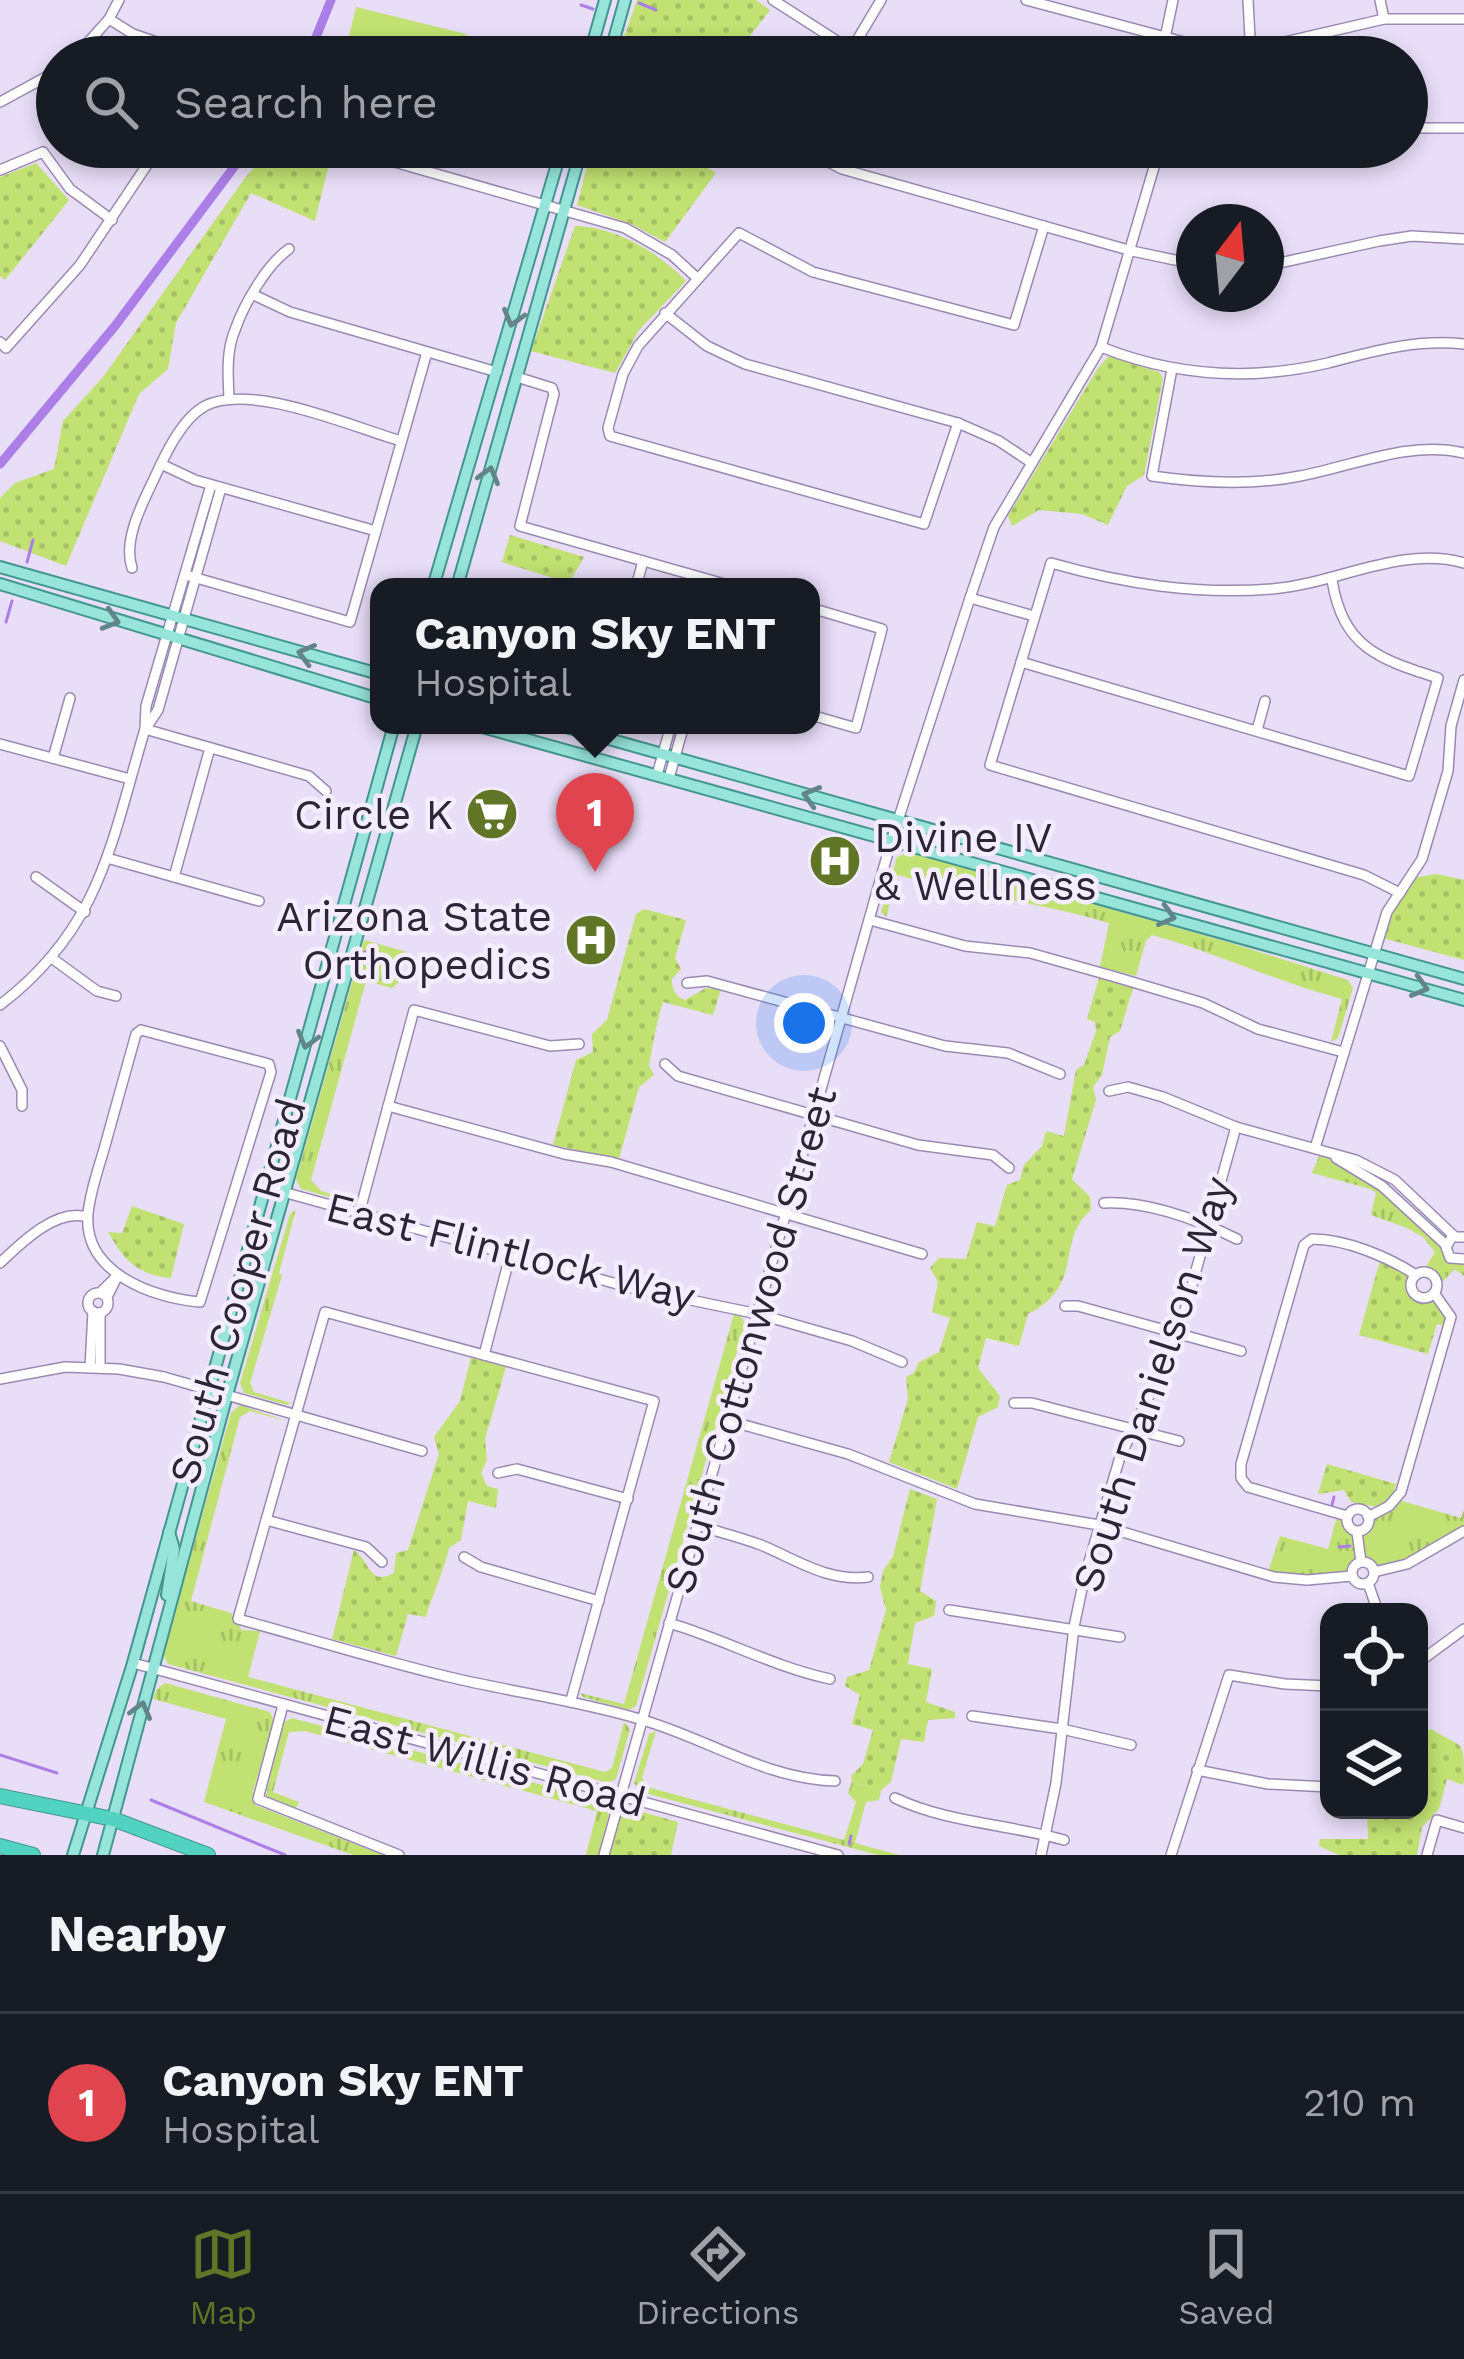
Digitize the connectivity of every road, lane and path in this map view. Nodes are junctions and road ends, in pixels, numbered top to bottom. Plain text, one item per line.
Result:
1 (119, 0) edge
2 (605, 0) edge
3 (626, 0) edge
4 (773, 0) edge
5 (881, 0) edge
6 (1026, 0) edge
7 (1173, 0) edge
8 (1248, 0) edge
9 (1380, 0) edge
10 (109, 19) junction
11 (1384, 19) junction
12 (1464, 19) edge
13 (94, 36) edge
14 (140, 36) edge
15 (595, 36) edge
16 (615, 36) edge
17 (823, 36) edge
18 (859, 36) edge
19 (1159, 36) edge
20 (1166, 36) edge
21 (1250, 36) edge
22 (1319, 36) edge
23 (36, 83) edge
24 (0, 103) edge
25 (1428, 128) edge
26 (1464, 128) edge
27 (36, 155) edge
28 (55, 168) edge
29 (145, 168) edge
30 (416, 168) edge
31 (556, 168) edge
32 (576, 168) edge
33 (840, 168) edge
34 (1154, 168) edge
35 (0, 170) edge
36 (545, 205) junction
37 (564, 211) junction
38 (112, 220) junction
39 (1044, 226) junction
40 (1464, 239) edge
41 (290, 249) dead end
42 (1132, 251) junction
43 (1176, 260) edge
44 (1284, 262) edge
45 (697, 278) junction
46 (254, 295) junction
47 (665, 314) junction
48 (1464, 344) edge
49 (3, 345) edge
50 (1101, 346) junction
51 (427, 352) junction
52 (1172, 369) junction
53 (497, 372) junction
54 (517, 377) junction
55 (229, 398) junction
56 (958, 423) junction
57 (401, 441) junction
58 (1464, 453) edge
59 (1032, 463) junction
60 (160, 464) junction
61 (216, 486) junction
62 (376, 531) junction
63 (643, 561) junction
64 (1464, 563) edge
65 (0, 567) edge
66 (132, 568) dead end
67 (191, 576) junction
68 (436, 578) edge
69 (460, 578) edge
70 (638, 578) edge
71 (703, 578) edge
72 (1332, 580) junction
73 (0, 584) edge
74 (970, 598) junction
75 (820, 611) edge
76 (1034, 616) junction
77 (179, 619) junction
78 (172, 638) junction
79 (1021, 662) junction
80 (370, 672) edge
81 (1464, 680) edge
82 (370, 696) edge
83 (70, 698) dead end
84 (1265, 701) dead end
85 (820, 718) edge
86 (145, 729) junction
87 (1257, 730) junction
88 (391, 734) edge
89 (414, 734) edge
90 (508, 734) edge
91 (591, 734) edge
92 (670, 734) edge
93 (680, 734) edge
94 (0, 744) edge
95 (210, 748) junction
96 (669, 756) junction
97 (53, 758) junction
98 (663, 776) junction
99 (130, 779) junction
100 (326, 791) dead end
101 (900, 821) junction
102 (891, 842) junction
103 (107, 858) junction
104 (36, 877) dead end
105 (174, 877) junction
106 (1400, 892) junction
107 (259, 901) dead end
108 (85, 912) junction
109 (870, 920) junction
110 (1374, 953) junction
111 (53, 959) junction
112 (1368, 973) junction
113 (1464, 979) edge
114 (687, 983) dead end
115 (116, 996) dead end
116 (1464, 1000) edge
117 (0, 1005) edge
118 (841, 1018) junction
119 (579, 1044) dead end
120 (0, 1046) edge
121 (1343, 1052) junction
122 (665, 1064) dead end
123 (1060, 1074) dead end
124 (1109, 1091) dead end
125 (22, 1106) dead end
126 (388, 1106) junction
127 (814, 1115) junction
128 (1236, 1127) junction
129 (1315, 1148) junction
130 (1009, 1168) dead end
131 (265, 1186) junction
132 (284, 1192) junction
133 (1104, 1203) dead end
134 (787, 1213) junction
135 (358, 1214) junction
136 (87, 1217) junction
137 (1209, 1225) junction
138 (1237, 1239) dead end
139 (1454, 1244) edge
140 (922, 1254) dead end
141 (510, 1256) junction
142 (1464, 1260) edge
143 (0, 1263) edge
144 (118, 1275) junction
145 (1416, 1275) junction
146 (1433, 1275) junction
147 (1434, 1293) junction
148 (103, 1295) junction
149 (1065, 1306) dead end
150 (97, 1312) junction
151 (758, 1314) junction
152 (1178, 1334) junction
153 (1241, 1352) dead end
154 (484, 1355) junction
155 (902, 1362) dead end
156 (95, 1368) junction
157 (0, 1379) edge
158 (209, 1390) junction
159 (227, 1395) junction
160 (1015, 1403) dead end
161 (296, 1414) junction
162 (727, 1420) junction
163 (1132, 1432) junction
164 (1179, 1441) dead end
165 (422, 1451) dead end
166 (498, 1473) dead end
167 (628, 1499) junction
168 (1348, 1516) junction
169 (1368, 1516) junction
170 (266, 1520) junction
171 (697, 1525) junction
172 (1099, 1525) junction
173 (169, 1532) junction
174 (1358, 1532) junction
175 (1464, 1532) edge
176 (464, 1558) dead end
177 (382, 1562) dead end
178 (1361, 1562) junction
179 (1374, 1572) junction
180 (1352, 1576) junction
181 (868, 1577) dead end
182 (1368, 1583) junction
183 (599, 1601) junction
184 (1375, 1603) edge
185 (949, 1610) dead end
186 (168, 1611) junction
187 (669, 1623) junction
188 (1074, 1628) junction
189 (1464, 1629) edge
190 (1120, 1637) dead end
191 (1428, 1659) edge
192 (133, 1663) junction
193 (152, 1669) junction
194 (830, 1679) dead end
195 (1320, 1686) edge
196 (572, 1700) junction
197 (284, 1705) junction
198 (972, 1716) dead end
199 (643, 1719) junction
200 (1062, 1729) junction
201 (1131, 1745) dead end
202 (1197, 1770) junction
203 (835, 1781) dead end
204 (1320, 1787) edge
205 (0, 1796) edge
206 (620, 1797) junction
207 (895, 1798) dead end
208 (82, 1820) junction
209 (111, 1827) junction
210 (1464, 1828) edge
211 (1047, 1835) junction
212 (1064, 1840) dead end
213 (0, 1846) edge
214 (33, 1855) edge
215 (73, 1855) edge
216 (103, 1855) edge
217 (208, 1855) edge
218 (399, 1855) edge
219 (604, 1855) edge
220 (838, 1855) edge
221 (1041, 1855) edge
222 (1171, 1855) edge
223 (1427, 1855) edge

1 - 10 street
2 - 15 main road
3 - 16 main road
4 - 17 street
5 - 18 street
6 - 19 street
7 - 20 street
8 - 21 street
9 - 11 street
10 - 13 street
10 - 14 street
11 - 12 street
11 - 22 street
23 - 24 street
25 - 26 street
27 - 35 street
28 - 38 street
29 - 38 street
30 - 36 street
31 - 36 main road
32 - 37 main road
33 - 39 street
34 - 42 street, South Cottonwood Street
36 - 37 street
36 -> 53 main road
37 - 45 street
37 - 54 main road
38 - 49 street
39 - 42 street
39 - 45 street
40 - 44 street
41 - 46 street
42 - 43 street
42 - 50 street, South Cottonwood Street
45 - 47 street
46 - 51 street
46 - 55 street
47 - 56 street
47 - 56 street
48 - 52 street
50 - 52 street
50 - 59 street, South Cottonwood Street
51 - 53 street
51 - 57 street
52 - 58 street
53 - 68 main road
54 - 63 street
69 -> 54 main road
55 - 57 street
55 - 60 street
56 - 59 street
57 - 62 street
59 - 74 street, South Cottonwood Street
60 - 61 street
60 - 66 street
61 - 62 street
61 - 67 street
62 - 67 street
63 - 70 street
63 - 71 street
64 - 72 street
65 - 77 main road
67 - 77 street
72 - 76 street
72 - 87 street
73 -> 78 main road
74 - 76 street
74 - 101 street, South Cottonwood Street
75 - 85 street
76 - 79 street
77 - 78 street
80 -> 77 main road
78 - 82 main road
78 - 86 street
79 - 87 street
79 - 106 street
81 - 106 street
83 - 97 street
84 - 87 street
86 - 95 street
86 - 99 street
88 -> 131 main road, South Cooper Road
89 - 132 main road, South Cooper Road
90 - 98 main road
91 - 96 main road
92 - 96 street
93 - 96 street
94 - 97 street
95 - 100 street
95 - 105 street
96 - 98 street
101 -> 96 main road
97 - 99 street
98 - 102 main road
99 - 103 street
101 - 102 street, South Cottonwood Street
101 - 110 main road
102 - 109 street, South Cottonwood Street
102 -> 112 main road
103 - 105 street
103 - 108 street
104 - 108 street
105 - 107 street
106 - 110 street
108 - 111 street
109 - 118 street, South Cottonwood Street
109 - 121 street
110 - 112 street
110 - 113 main road
111 - 115 street
111 - 117 street
112 -> 116 main road
112 - 121 street
114 - 118 street
118 - 123 street
118 - 127 street, South Cottonwood Street
119 - 126 street
120 - 125 street
121 - 129 street
122 - 127 street
124 - 128 street
126 - 134 street
126 - 135 street
127 - 130 street
127 - 134 street, South Cottonwood Street
128 - 129 street
128 - 137 street, South Danielson Way
129 - 139 street
131 - 132 street, East Flintlock Way
131 - 158 main road, South Cooper Road
132 - 135 street, East Flintlock Way
132 - 159 main road, South Cooper Road
133 - 137 street
134 - 140 street
134 - 151 street, South Cottonwood Street
135 - 141 street, East Flintlock Way
136 - 143 street
136 - 144 street
136 - 144 street
137 - 138 street
137 - 152 street, South Danielson Way
139 - 142 street
139 - 146 street
141 - 151 street, East Flintlock Way
141 - 154 street
144 - 148 street
145 - 146 street
145 - 147 street
145 - 168 street
146 - 147 street
147 - 169 street
148 - 150 street
148 - 150 street
149 - 152 street
150 - 156 street
151 - 155 street, East Flintlock Way
151 - 162 street, South Cottonwood Street
152 - 153 street
152 - 163 street, South Danielson Way
154 - 161 street
154 - 167 street
156 - 157 street
156 - 158 street
158 - 159 street
158 - 173 main road, South Cooper Road
159 - 161 street
159 - 186 main road, South Cooper Road
160 - 163 street
161 - 165 street
161 - 170 street
162 - 171 street, South Cottonwood Street
162 - 172 street
163 - 164 street
163 - 172 street, South Danielson Way
166 - 167 street
167 - 183 street
168 - 169 street
168 - 174 street
169 - 174 street
170 - 177 street
170 - 196 street
171 - 181 street
171 - 187 street, South Cottonwood Street
172 - 180 street
172 - 188 street, South Danielson Way
173 - 186 main road
173 - 192 main road, South Cooper Road
174 - 178 street
175 - 179 street
176 - 183 street
178 - 179 street
178 - 180 street
179 - 182 street
180 - 182 street
182 - 184 street
183 - 196 street
185 - 188 street
186 - 193 main road, South Cooper Road
187 - 194 street
187 - 199 street, South Cottonwood Street
188 - 190 street
188 - 200 street, South Danielson Way
189 - 191 street
192 - 193 street, East Willis Road
192 - 208 main road, South Cooper Road
193 - 197 street, East Willis Road
209 -> 193 main road, South Cooper Road
195 - 202 street
196 - 199 street
197 - 206 street, East Willis Road
197 - 218 street
198 - 200 street
199 - 203 street
199 - 206 street, South Cottonwood Street
200 - 201 street
200 - 211 street, South Danielson Way
202 - 204 street
202 - 222 street
205 - 208 highway
206 - 219 street, South Cottonwood Street
206 - 220 street, East Willis Road
207 - 211 street
208 - 209 highway
208 - 215 main road, South Cooper Road
209 - 216 main road, South Cooper Road
209 - 217 highway
210 - 223 street
211 - 212 street
211 - 221 street, South Danielson Way
213 - 214 highway

